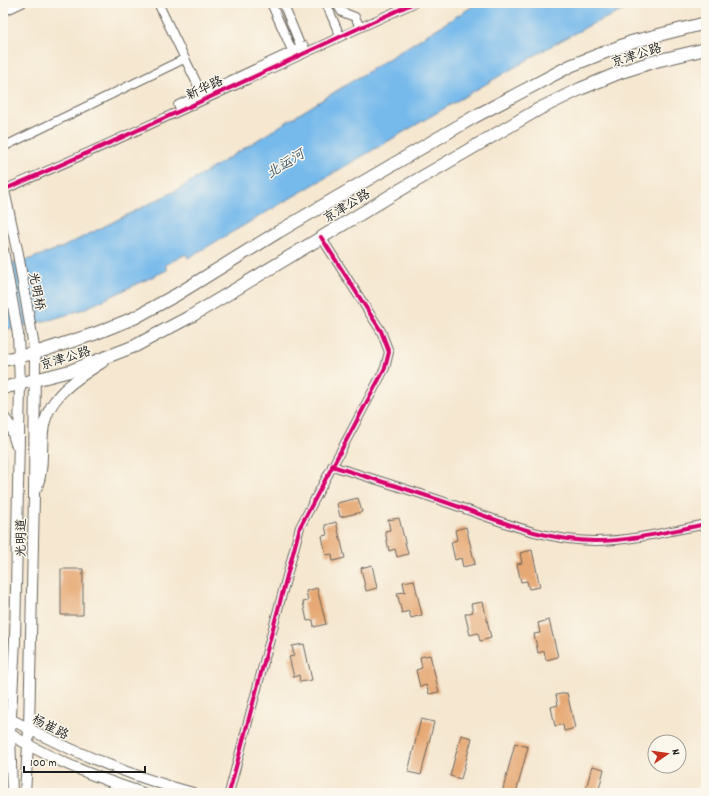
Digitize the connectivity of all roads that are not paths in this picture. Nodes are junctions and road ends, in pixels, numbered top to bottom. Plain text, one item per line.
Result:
1 (22, 3) edge
2 (158, 3) edge
3 (271, 3) edge
4 (283, 3) edge
5 (326, 3) edge
6 (336, 3) edge
7 (401, 3) edge
8 (414, 3) edge
9 (3, 12) edge
10 (706, 23) edge
11 (359, 25) junction
12 (339, 34) junction
13 (706, 49) edge
14 (302, 50) junction
15 (293, 54) junction
16 (184, 59) junction
17 (203, 96) junction
18 (3, 147) edge
19 (3, 188) edge
20 (321, 237) junction
21 (4, 253) edge
22 (32, 332) joint
23 (18, 334) joint
24 (35, 354) junction
25 (19, 356) junction
26 (112, 356) junction
27 (3, 360) edge
28 (36, 380) junction
29 (20, 384) junction
30 (3, 388) edge
31 (3, 416) edge
32 (19, 456) junction
33 (332, 466) junction
34 (34, 496) junction
35 (706, 524) edge
36 (7, 717) edge
37 (29, 729) junction
38 (7, 731) edge
39 (27, 745) junction
40 (12, 793) edge
41 (24, 793) edge
42 (143, 793) edge
43 (193, 793) edge
44 (229, 793) edge

1 - 9 street
2 - 16 street
3 - 15 street
4 - 14 street
5 - 12 street
6 - 11 street
7 - 11 street, 新华路
8 - 11 street, 新华路
10 - 24 highway, 京津公路
11 - 12 street, 新华路
12 - 14 street, 新华路
13 - 20 highway, 京津公路
14 - 15 street, 新华路
15 - 17 street, 新华路
16 - 17 street
16 - 18 street
17 - 19 street, 新华路
19 - 22 main road, 光明桥
20 - 26 highway, 京津公路
20 - 33 street
21 - 23 main road, 光明桥
22 - 24 main road, 光明道
23 - 25 main road, 光明道
24 - 25 highway, 京津公路
24 - 28 main road, 光明道
25 - 27 highway, 京津公路
25 - 29 main road, 光明道
26 - 28 highway, 京津公路
26 - 34 main road
28 - 29 highway, 京津公路
28 - 34 main road, 光明道
29 - 30 highway, 京津公路
29 - 32 main road, 光明道
31 - 32 main road
32 - 36 main road, 光明道
33 - 35 street
33 - 44 street
34 - 37 main road, 光明道
36 - 37 main road, 杨崔路
36 - 38 main road, 光明道
37 - 39 main road, 光明道
37 - 43 main road, 杨崔路
38 - 39 main road, 杨崔路
38 - 40 main road, 光明道
39 - 41 main road, 光明道
39 - 42 main road, 杨崔路

